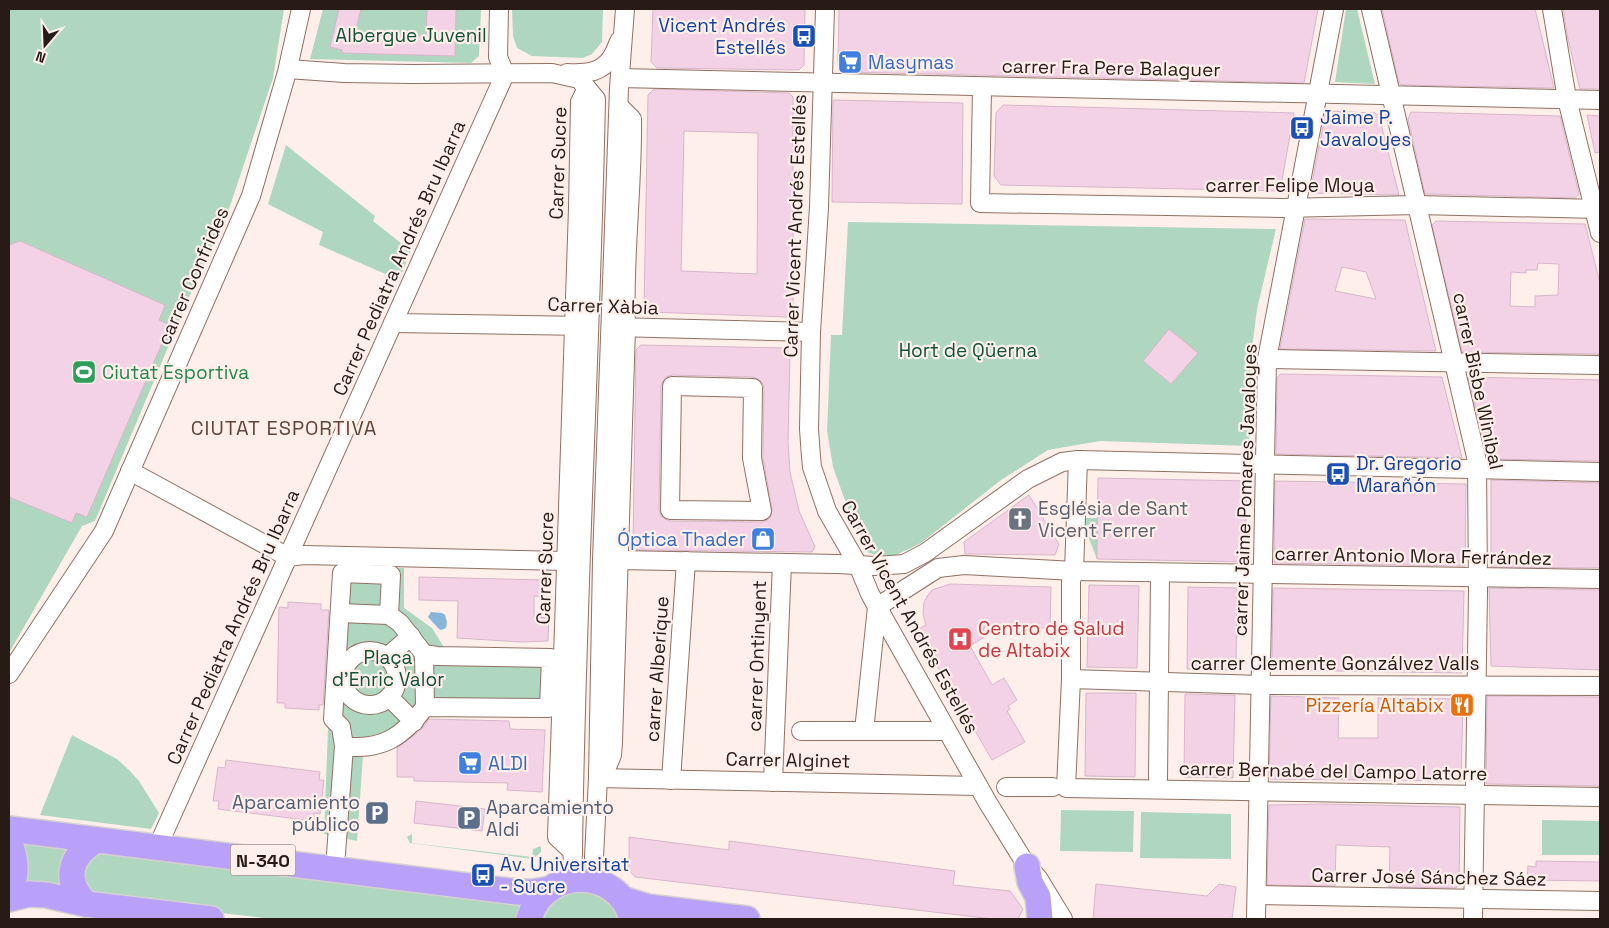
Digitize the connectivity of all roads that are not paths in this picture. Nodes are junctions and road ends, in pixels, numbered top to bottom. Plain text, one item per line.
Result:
1 (302, 9) edge
2 (499, 9) edge
3 (625, 9) edge
4 (825, 9) edge
5 (1334, 9) edge
6 (1371, 9) edge
7 (1552, 9) edge
8 (622, 38) junction
9 (288, 69) junction
10 (552, 73) junction
11 (505, 74) junction
12 (620, 78) junction
13 (822, 84) junction
14 (982, 87) junction
15 (1318, 93) junction
16 (1391, 95) junction
17 (1567, 99) junction
18 (1600, 100) edge
19 (1417, 205) junction
20 (1296, 208) junction
21 (1597, 208) edge
22 (1600, 233) edge
23 (393, 323) junction
24 (581, 326) junction
25 (618, 327) junction
26 (811, 332) junction
27 (1267, 359) junction
28 (1454, 363) junction
29 (1600, 365) edge
30 (1078, 460) junction
31 (1265, 465) junction
32 (1478, 468) junction
33 (130, 471) junction
34 (1600, 472) edge
35 (670, 510) joint
36 (288, 557) junction
37 (619, 560) junction
38 (566, 561) junction
39 (686, 561) junction
40 (782, 563) junction
41 (858, 565) junction
42 (1074, 571) junction
43 (1160, 573) junction
44 (1263, 576) junction
45 (1478, 578) junction
46 (1600, 579) edge
47 (877, 607) junction
48 (340, 613) junction
49 (389, 615) junction
50 (411, 636) junction
51 (339, 640) junction
52 (424, 654) junction
53 (353, 656) junction
54 (387, 657) junction
55 (9, 674) edge
56 (1070, 679) junction
57 (1158, 683) junction
58 (1261, 685) junction
59 (1476, 685) junction
60 (1600, 686) edge
61 (389, 697) junction
62 (356, 701) junction
63 (425, 707) junction
64 (414, 722) junction
65 (339, 726) junction
66 (947, 730) junction
67 (801, 731) dead end
68 (864, 731) junction
69 (344, 746) junction
70 (598, 774) junction
71 (1158, 779) dead end
72 (671, 780) junction
73 (773, 782) junction
74 (978, 786) junction
75 (1006, 787) dead end
76 (1060, 787) junction
77 (1259, 791) junction
78 (1475, 795) junction
79 (1600, 797) edge
80 (9, 829) edge
81 (97, 840) junction
82 (9, 841) edge
83 (157, 848) junction
84 (573, 852) junction
85 (336, 854) dead end
86 (1027, 866) junction
87 (597, 882) junction
88 (560, 884) junction
89 (9, 892) edge
90 (1257, 895) junction
91 (9, 899) edge
92 (1474, 899) junction
93 (1600, 901) edge
94 (86, 904) junction
95 (627, 909) edge
96 (125, 914) edge
97 (211, 919) edge
98 (529, 919) edge
99 (747, 919) edge
100 (1040, 919) edge
101 (1063, 919) edge
102 (1256, 919) edge
103 (1473, 919) edge

1 - 9 street, carrer Confrides
2 - 11 street
3 - 8 street
4 - 13 street, Carrer Vicent Andrés Estellés
5 - 15 street, carrer Jaime Pomares Javaloyes
6 - 16 street, carrer Bisbe Winibal
7 - 17 street
8 - 10 street
8 - 12 street
9 - 11 street
9 - 33 street, carrer Confrides
10 - 11 street
10 - 24 street, Carrer Sucre
11 - 23 street, Carrer Pediatra Andrés Bru Ibarra
12 - 13 street, carrer Fra Pere Balaguer
12 - 25 street
13 - 14 street, carrer Fra Pere Balaguer
13 - 26 street, Carrer Vicent Andrés Estellés
14 - 15 street, carrer Fra Pere Balaguer
14 - 20 street, carrer Felipe Moya
15 - 16 street, carrer Fra Pere Balaguer
15 - 20 street, carrer Jaime Pomares Javaloyes
16 - 17 street, carrer Fra Pere Balaguer
16 - 19 street, carrer Bisbe Winibal
17 - 18 street, carrer Fra Pere Balaguer
17 - 21 street
19 - 20 street, carrer Felipe Moya
19 - 21 street, carrer Felipe Moya
19 - 28 street, carrer Bisbe Winibal
20 - 27 street, carrer Jaime Pomares Javaloyes
21 - 22 street
23 - 24 street, Carrer Xàbia
23 - 36 street, Carrer Pediatra Andrés Bru Ibarra
24 - 25 street, Carrer Xàbia
24 - 38 street, Carrer Sucre
24 - 84 street, Carrer Sucre
25 - 26 street, Carrer Xàbia
25 - 37 street
25 - 70 street
26 - 41 street, Carrer Vicent Andrés Estellés
27 - 28 street
27 - 31 street, carrer Jaime Pomares Javaloyes
28 - 29 street
28 - 32 street, carrer Bisbe Winibal
30 - 31 street
30 - 41 street
30 - 42 street
31 - 32 street
31 - 44 street, carrer Jaime Pomares Javaloyes
32 - 34 street
32 - 45 street, carrer Bisbe Winibal
33 - 36 street
33 - 55 street, carrer Confrides
35 - 35 street
36 - 38 street
36 - 83 street, Carrer Pediatra Andrés Bru Ibarra
37 - 39 street
37 - 70 street
38 - 84 street, Carrer Sucre
39 - 40 street
39 - 72 street, carrer Alberique
40 - 41 street
40 - 73 street, carrer Ontinyent
41 - 47 street, Carrer Vicent Andrés Estellés
42 - 43 street, carrer Antonio Mora Ferrández
42 - 47 street, carrer Antonio Mora Ferrández
42 - 56 street
43 - 44 street, carrer Antonio Mora Ferrández
43 - 57 street
44 - 45 street, carrer Antonio Mora Ferrández
44 - 58 street, carrer Jaime Pomares Javaloyes
45 - 46 street, carrer Antonio Mora Ferrández
45 - 59 street, carrer Bisbe Winibal
47 - 66 street, Carrer Vicent Andrés Estellés
47 - 68 street
48 - 49 street
48 - 49 street
48 - 51 street
49 - 50 street
50 - 52 street
50 - 54 street
51 - 53 street
51 - 65 street
52 - 63 street
52 - 63 street
53 - 54 street
53 - 62 street
54 - 61 street
56 - 57 street, carrer Clemente Gonzálvez Valls
56 - 76 street
57 - 58 street, carrer Clemente Gonzálvez Valls
57 - 71 street
58 - 59 street, carrer Clemente Gonzálvez Valls
58 - 77 street, carrer Jaime Pomares Javaloyes
59 - 60 street, carrer Clemente Gonzálvez Valls
59 - 78 street, carrer Bisbe Winibal
61 - 62 street
61 - 64 street
62 - 65 street
63 - 64 street
64 - 69 street
65 - 69 street
66 - 68 street
66 - 74 street, Carrer Vicent Andrés Estellés
67 - 68 street
69 - 85 street
70 - 72 street, Carrer Alginet
70 - 87 street
72 - 73 street, Carrer Alginet
73 - 74 street, Carrer Alginet
74 - 86 street, Carrer Vicent Andrés Estellés
75 - 76 street, carrer Bernabé del Campo Latorre
76 - 77 street, carrer Bernabé del Campo Latorre
77 - 78 street, carrer Bernabé del Campo Latorre
77 - 90 street, carrer Jaime Pomares Javaloyes
78 - 79 street, carrer Bernabé del Campo Latorre
78 - 92 street, carrer Bisbe Winibal
80 - 81 highway, N-340
81 - 83 highway, N-340
81 - 94 highway
82 - 89 highway
83 - 88 highway, N-340
84 - 88 street, Carrer Sucre
86 - 100 highway
86 - 101 street, Carrer Vicent Andrés Estellés
87 - 88 highway, N-340
87 - 95 highway, N-340
88 - 98 highway
90 - 92 street, Carrer José Sánchez Sáez
90 - 102 street, carrer Jaime Pomares Javaloyes
91 - 94 highway
92 - 93 street, Carrer José Sánchez Sáez
92 - 103 street, carrer Bisbe Winibal
94 - 96 highway
95 - 99 highway, N-340
96 - 97 highway

